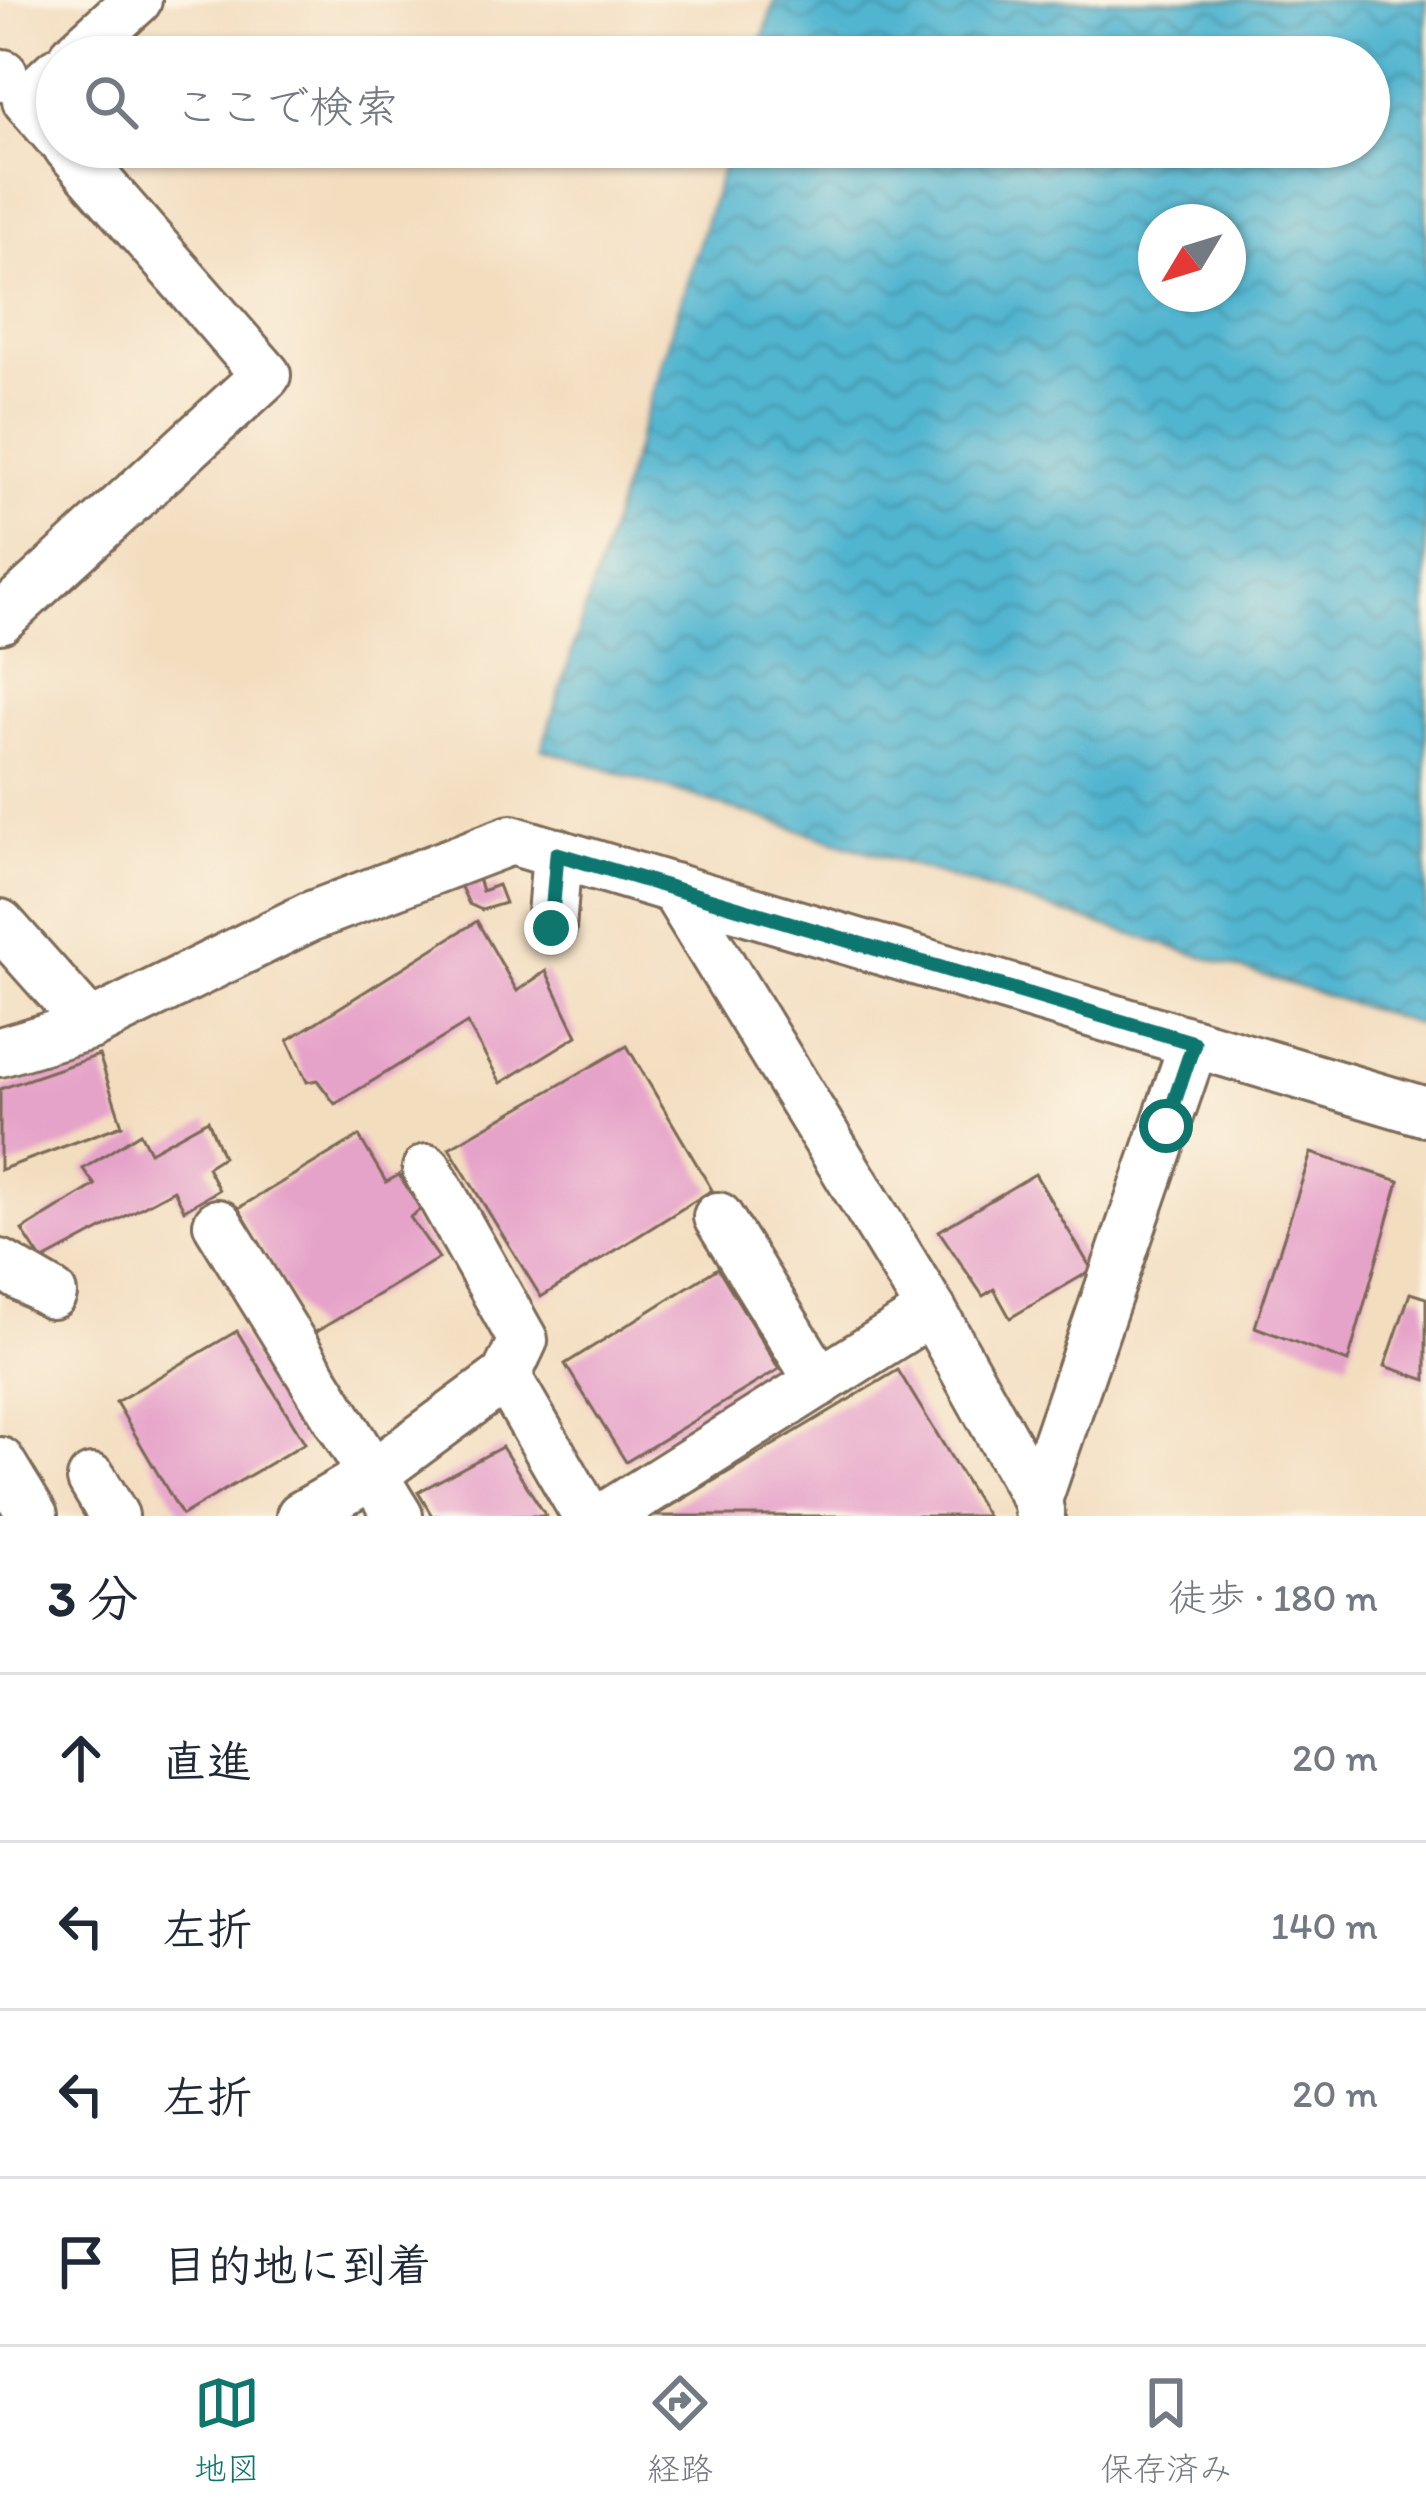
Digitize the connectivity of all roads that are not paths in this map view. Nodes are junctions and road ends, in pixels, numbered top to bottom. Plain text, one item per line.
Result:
1 (137, 0) edge
2 (97, 36) edge
3 (86, 168) edge
4 (4, 608) edge
5 (557, 854) junction
6 (674, 888) junction
7 (0, 924) edge
8 (551, 928) dead end
9 (90, 1024) junction
10 (1194, 1043) junction
11 (0, 1052) edge
12 (1426, 1112) edge
13 (427, 1169) dead end
14 (718, 1217) dead end
15 (218, 1224) dead end
16 (0, 1264) edge
17 (52, 1294) dead end
18 (932, 1312) junction
19 (506, 1376) junction
20 (820, 1382) junction
21 (0, 1462) edge
22 (372, 1474) junction
23 (1039, 1508) edge
24 (33, 1516) edge
25 (301, 1516) edge
26 (398, 1516) edge
27 (587, 1516) edge
28 (606, 1516) edge

1 - 2 street
3 - 4 street
5 - 6 street
5 - 8 street
5 - 9 street
6 - 10 street
6 - 18 street
7 - 9 street
9 - 11 street
10 - 12 street
10 - 23 street
13 - 19 street
14 - 20 street
15 - 22 street
16 - 17 street
18 - 20 street
18 - 23 street
19 - 22 street
19 - 27 street
20 - 28 street
21 - 24 street
22 - 25 street
22 - 26 street

